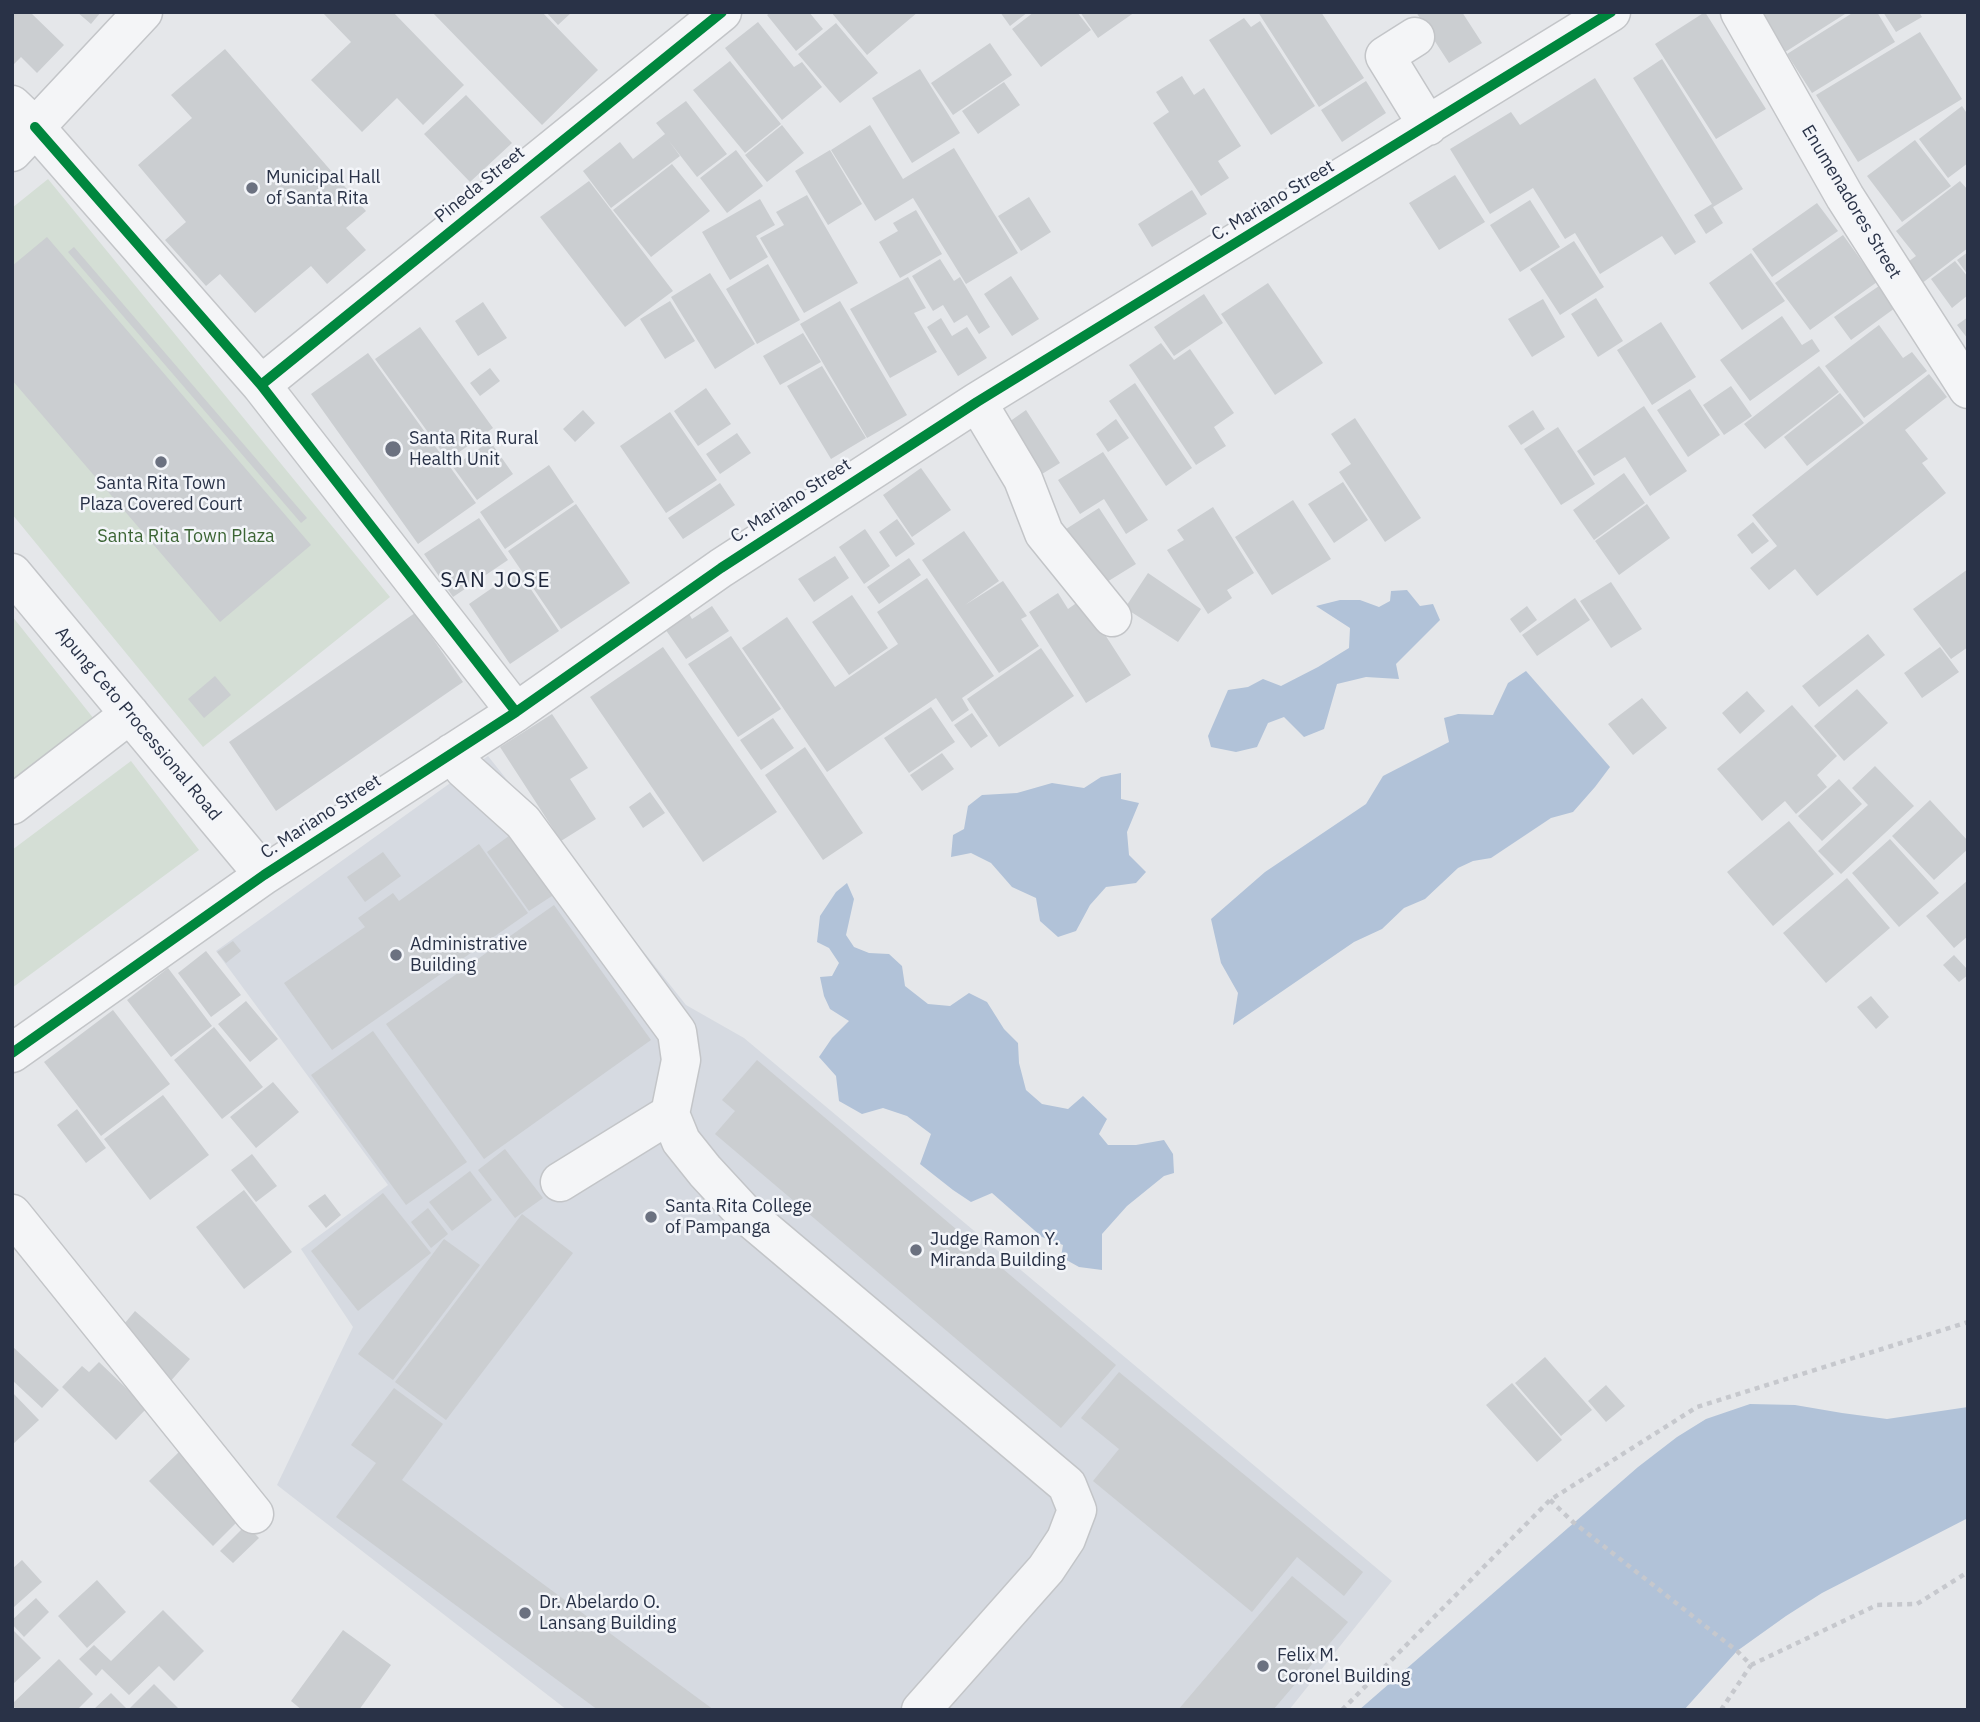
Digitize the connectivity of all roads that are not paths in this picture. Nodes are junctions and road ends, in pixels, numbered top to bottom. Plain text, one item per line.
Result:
1 (144, 12) edge
2 (722, 12) edge
3 (1611, 12) edge
4 (1740, 12) edge
5 (1415, 37) dead end
6 (1428, 126) junction
7 (20, 128) edge
8 (261, 386) junction
9 (1968, 389) edge
10 (977, 402) junction
11 (12, 573) edge
12 (1112, 617) dead end
13 (516, 712) junction
14 (130, 714) junction
15 (452, 753) junction
16 (12, 805) edge
17 (264, 875) junction
18 (12, 1053) edge
19 (670, 1114) junction
20 (560, 1182) dead end
21 (12, 1214) edge
22 (254, 1514) dead end
23 (921, 1710) edge

1 - 7 street
2 - 8 street, Pineda Street
3 - 6 street, C. Mariano Street
4 - 9 street, Enumenadores Street
5 - 6 street
6 - 10 street, C. Mariano Street
7 - 8 street
8 - 13 street
10 - 12 street
10 - 13 street, C. Mariano Street
11 - 14 street, Apung Ceto Processional Road
13 - 15 street, C. Mariano Street
14 - 16 street
14 - 17 street, Apung Ceto Processional Road
15 - 17 street, C. Mariano Street
15 - 19 street
17 - 18 street, C. Mariano Street
19 - 20 street
19 - 23 street
21 - 22 street

